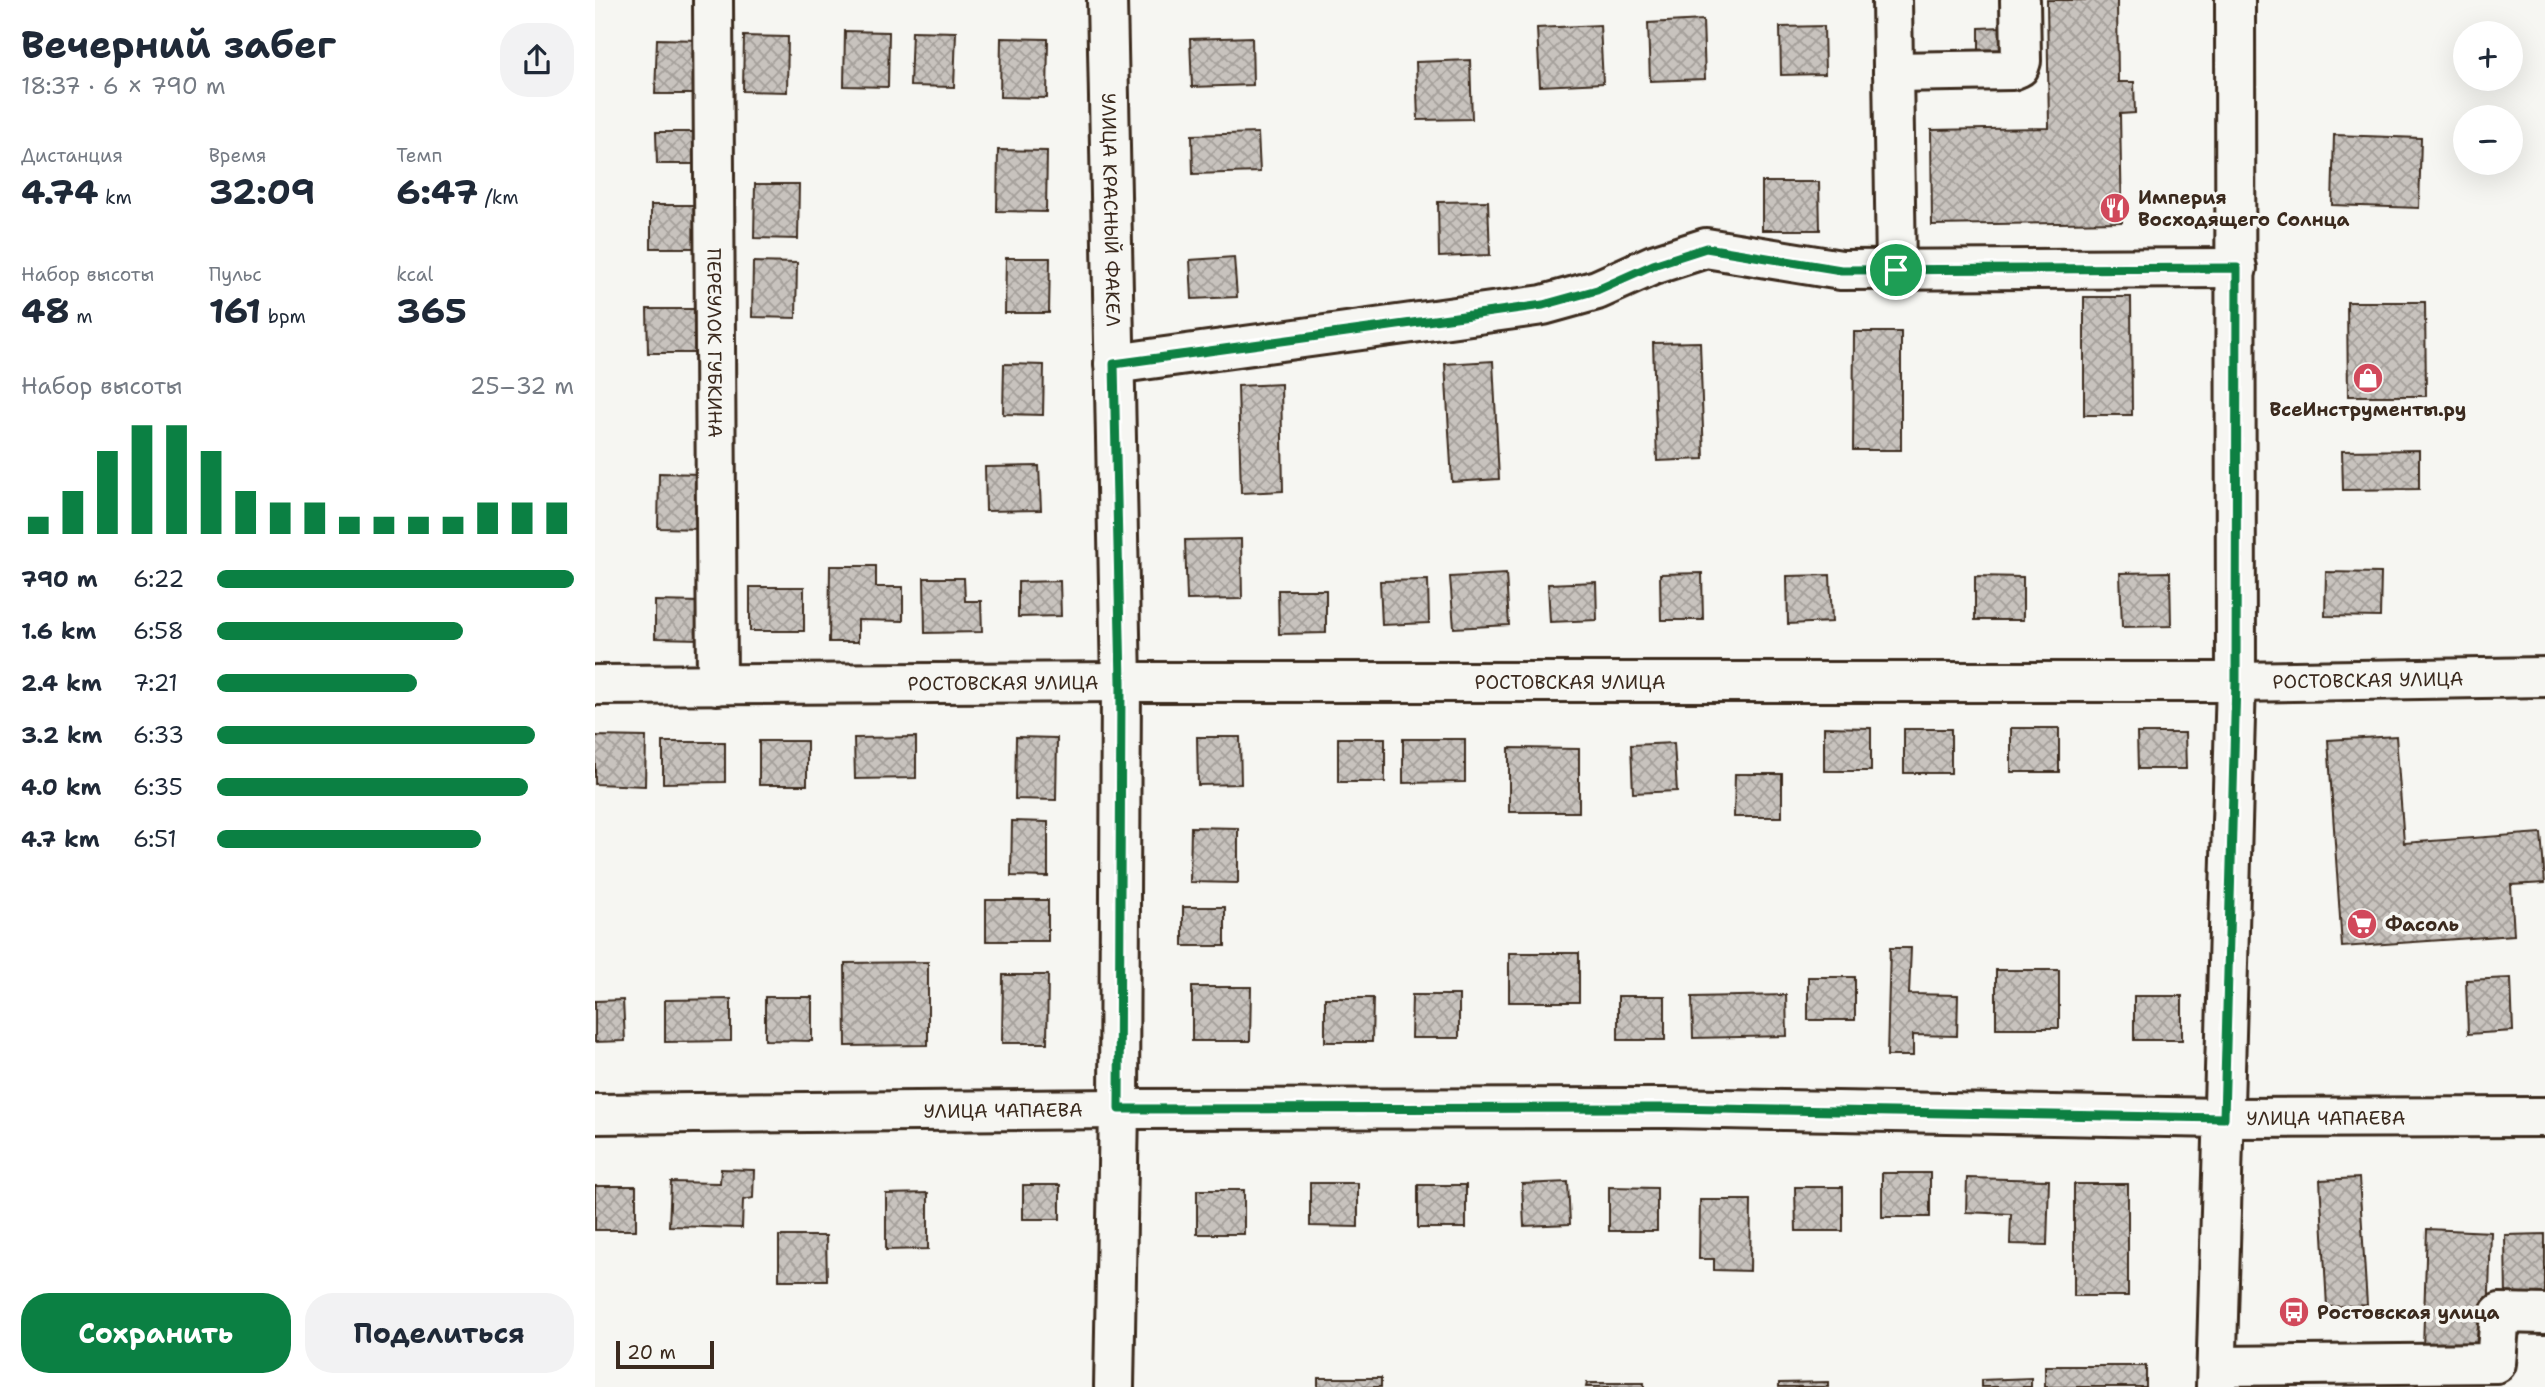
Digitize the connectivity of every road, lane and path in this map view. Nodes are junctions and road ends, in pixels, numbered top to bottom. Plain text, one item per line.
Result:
1 (713, 0) edge
2 (1107, 0) edge
3 (1892, 0) edge
4 (2020, 0) edge
5 (2235, 0) edge
6 (1893, 72) junction
7 (2237, 268) junction
8 (1896, 270) junction
9 (1114, 364) junction
10 (2545, 677) edge
11 (1121, 682) junction
12 (2236, 682) junction
13 (595, 685) edge
14 (717, 685) junction
15 (1119, 1109) junction
16 (595, 1114) edge
17 (2545, 1117) edge
18 (2224, 1118) junction
19 (2545, 1314) edge
20 (2217, 1376) edge
21 (1114, 1387) edge

1 - 14 street, ПЕРЕУЛОК ГУБКИНА
2 - 9 street, УЛИЦА КРАСНЫЙ ФАКЕЛ
3 - 6 street
4 - 6 street
5 - 7 street
6 - 8 street
7 - 8 street
7 - 12 street
8 - 9 street
9 - 11 street, УЛИЦА КРАСНЫЙ ФАКЕЛ
10 - 12 street, РОСТОВСКАЯ УЛИЦА
11 - 12 street, РОСТОВСКАЯ УЛИЦА
11 - 14 street, РОСТОВСКАЯ УЛИЦА
11 - 15 street, УЛИЦА КРАСНЫЙ ФАКЕЛ
12 - 18 street
13 - 14 street, РОСТОВСКАЯ УЛИЦА
15 - 16 street, УЛИЦА ЧАПАЕВА
15 - 18 street, УЛИЦА ЧАПАЕВА
15 - 21 street, УЛИЦА КРАСНЫЙ ФАКЕЛ
17 - 18 street, УЛИЦА ЧАПАЕВА
18 - 20 street
19 - 20 street

